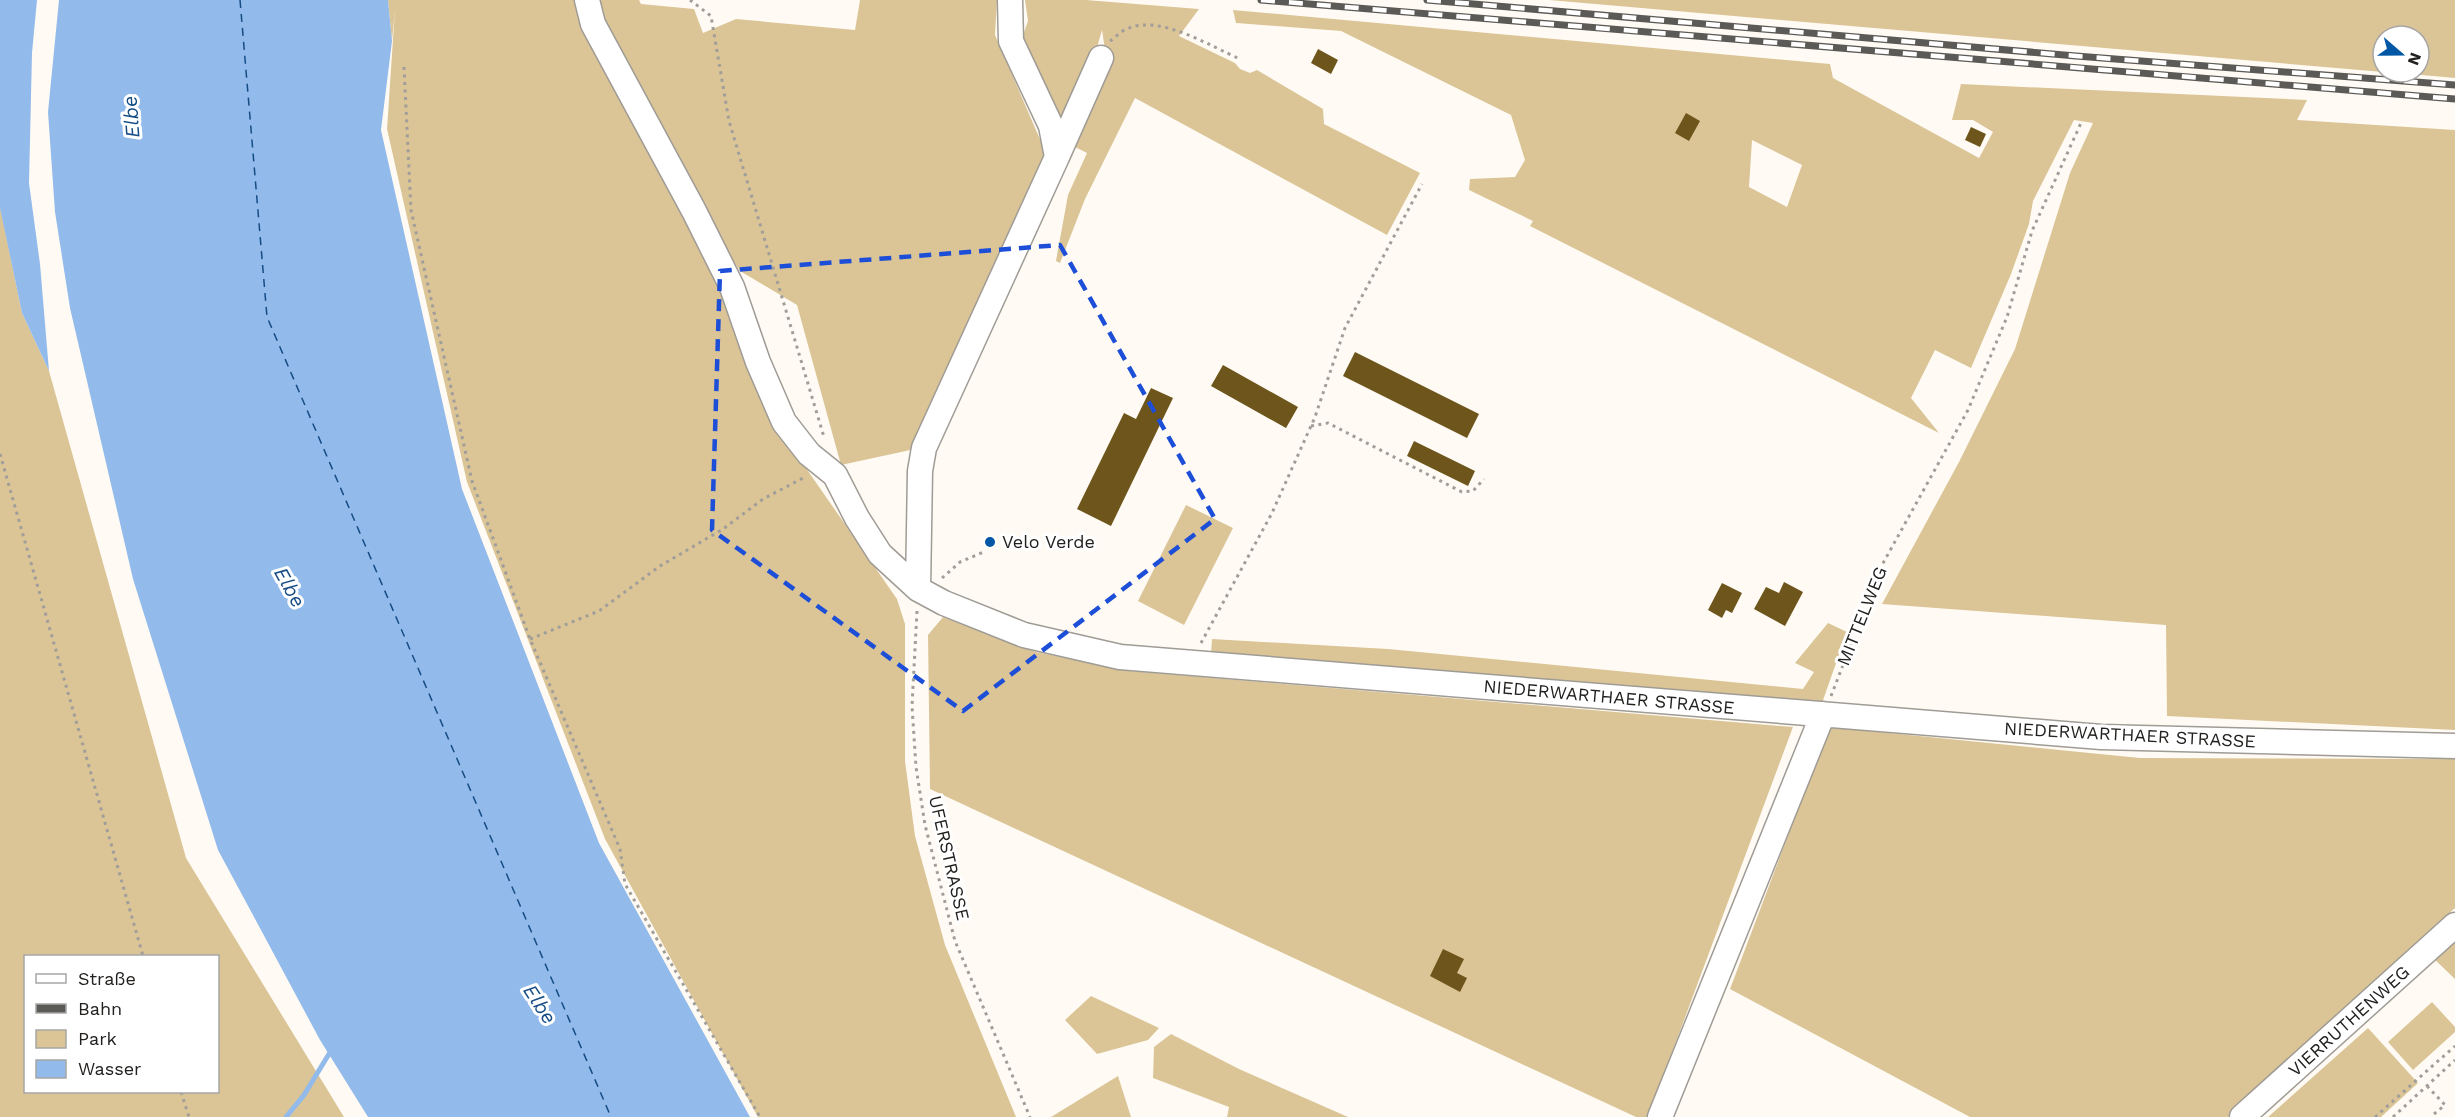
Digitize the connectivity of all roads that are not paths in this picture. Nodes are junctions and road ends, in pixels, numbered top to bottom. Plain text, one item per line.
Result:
1 (587, 0) edge
2 (1010, 0) edge
3 (1101, 58) road end
4 (1057, 158) junction
5 (929, 585) junction
6 (1823, 714) junction
7 (2455, 746) edge
8 (2455, 925) edge
9 (1660, 1117) edge
10 (2242, 1117) edge

1 - 5 street, NIEDERWARTHAER STRASSE
2 - 4 street
3 - 4 street
4 - 5 street
5 - 6 street, NIEDERWARTHAER STRASSE
6 - 7 street, NIEDERWARTHAER STRASSE
6 - 9 street
8 - 10 street, VIERRUTHENWEG

